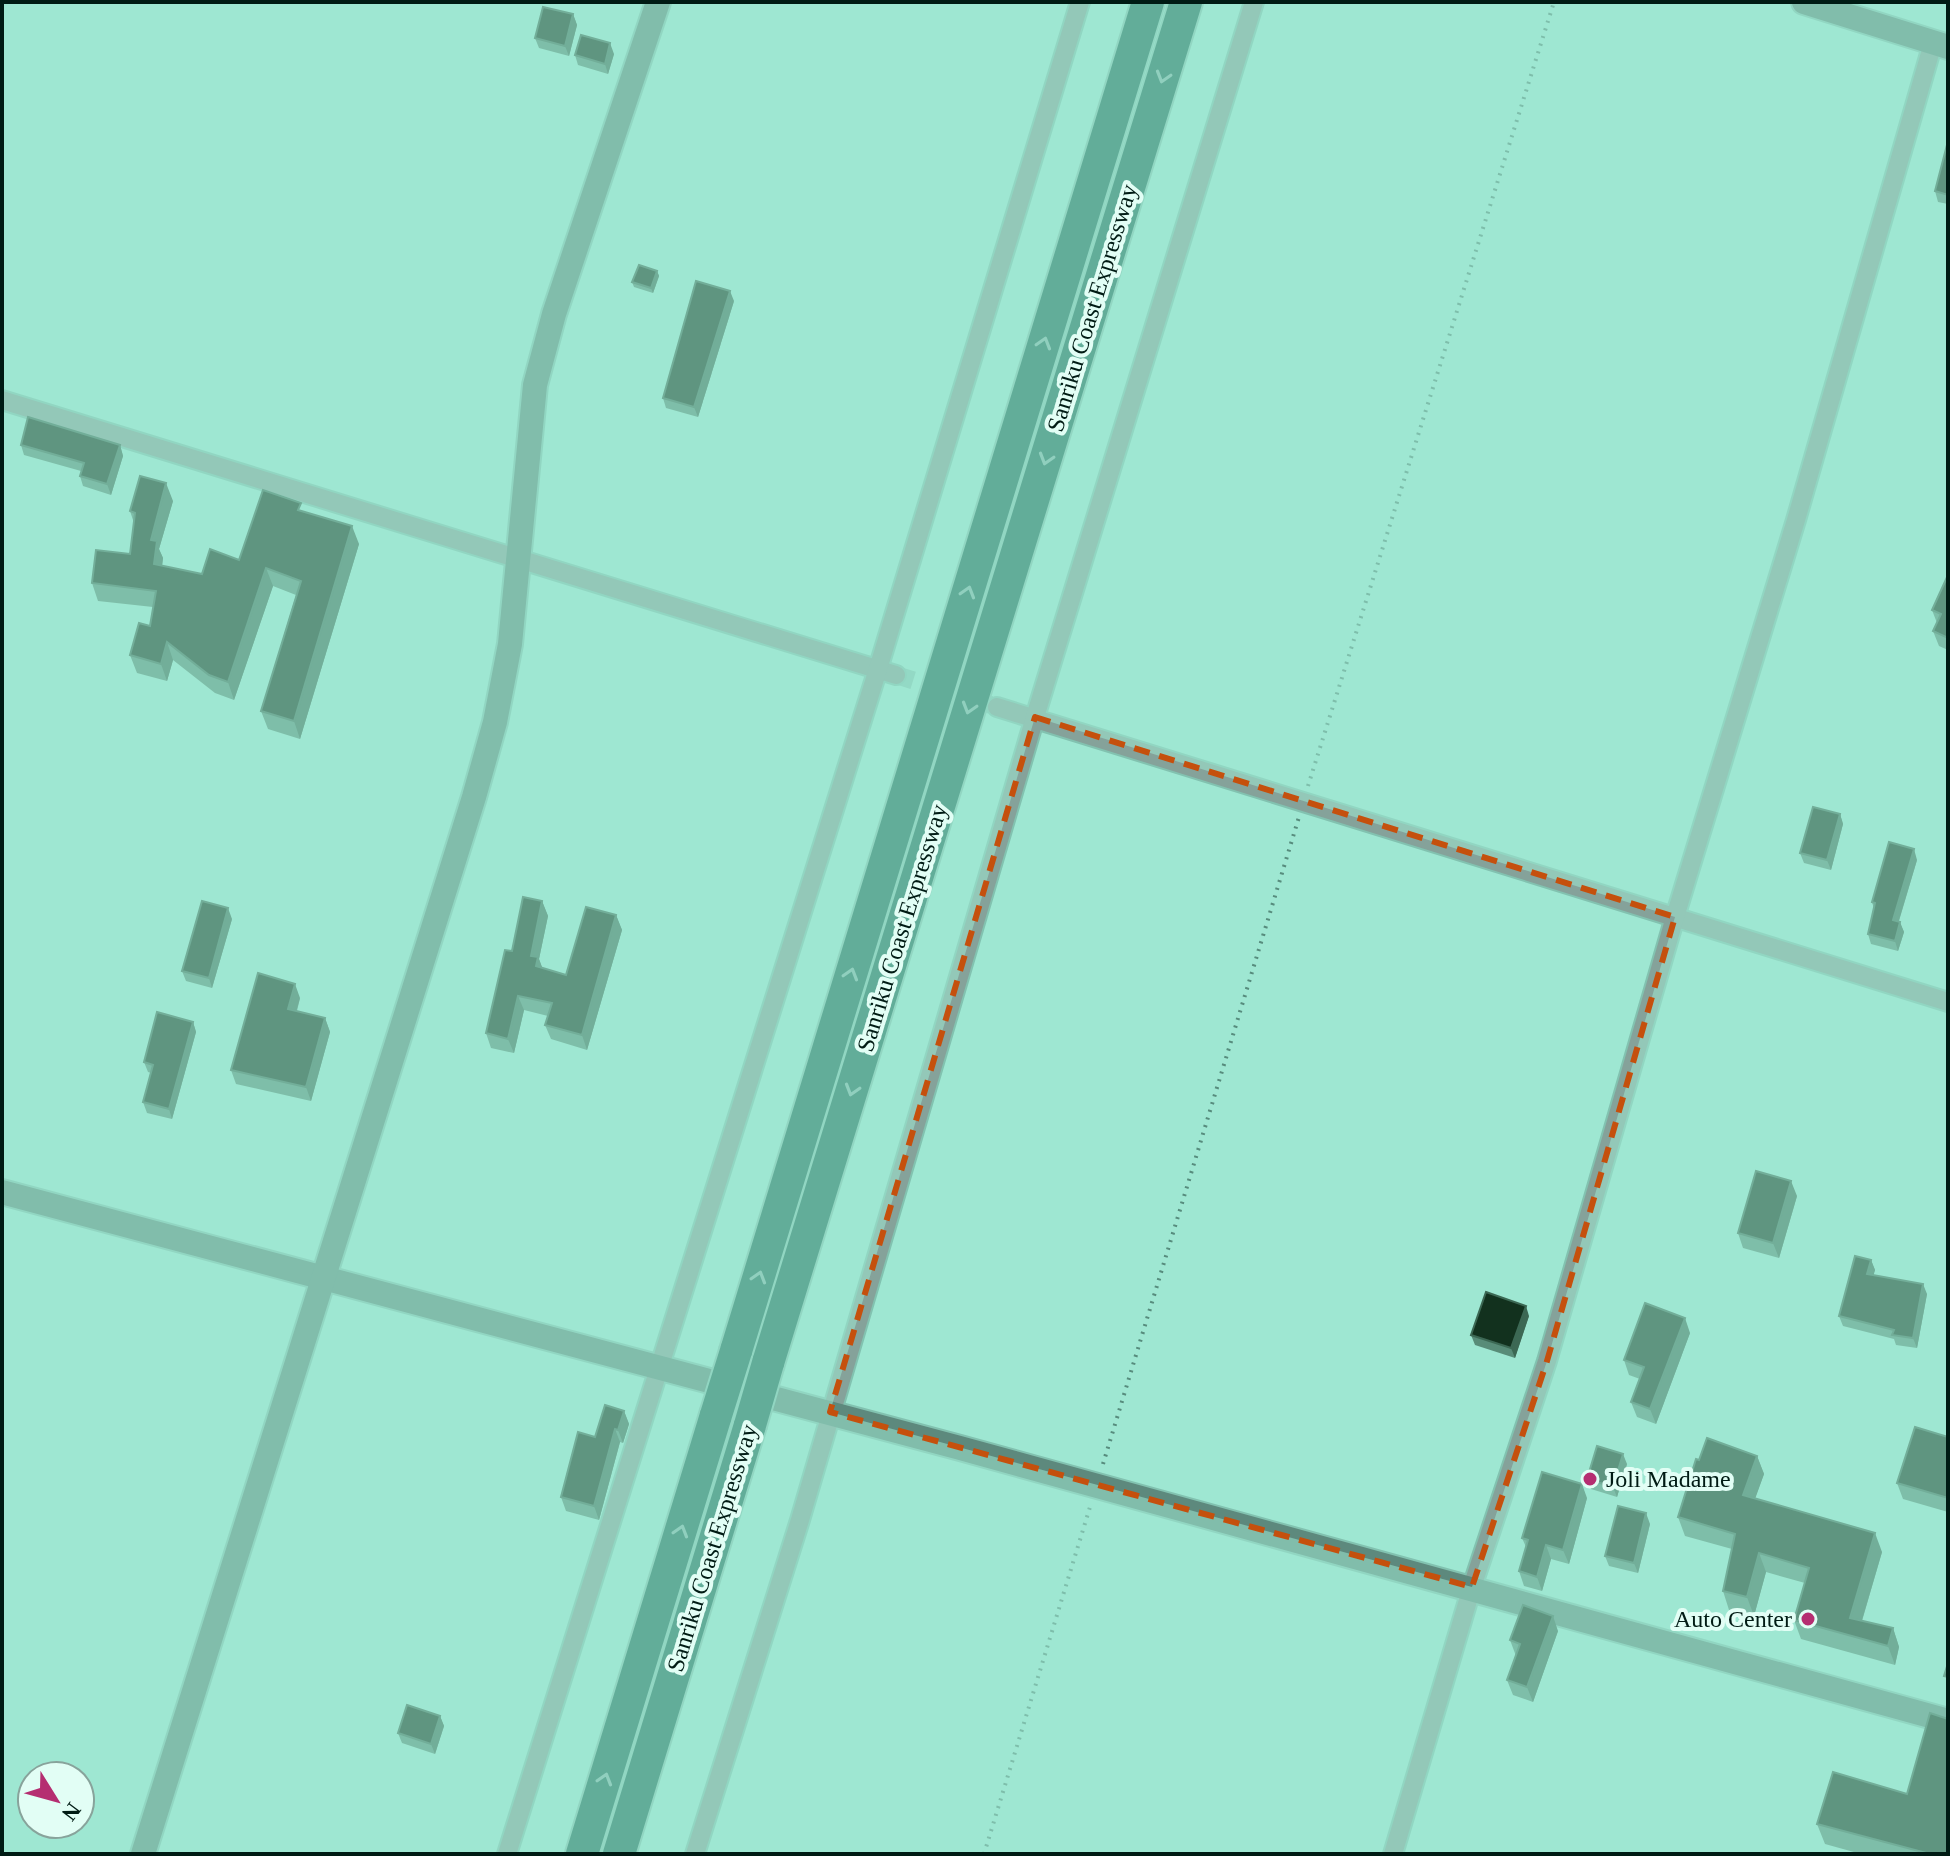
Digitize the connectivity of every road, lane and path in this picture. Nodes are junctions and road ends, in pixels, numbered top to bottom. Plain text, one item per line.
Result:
1 (658, 2) edge
2 (1080, 2) edge
3 (1148, 2) edge
4 (1186, 2) edge
5 (1254, 2) edge
6 (1554, 2) edge
7 (1804, 2) edge
8 (1941, 45) edge
9 (2, 400) edge
10 (517, 558) junction
11 (878, 669) junction
12 (896, 675) tunnel mouth
13 (997, 707) tunnel mouth
14 (1035, 717) junction
15 (1304, 801) junction
16 (1675, 917) junction
17 (1948, 1002) edge
18 (2, 1192) edge
19 (323, 1277) junction
20 (660, 1367) junction
21 (830, 1412) junction
22 (1096, 1485) junction
23 (1472, 1587) junction
24 (1948, 1721) edge
25 (143, 1854) edge
26 (507, 1854) edge
27 (582, 1854) edge
28 (619, 1854) edge
29 (695, 1854) edge
30 (984, 1854) edge
31 (1393, 1854) edge

1 - 10 street
2 - 11 street
27 -> 3 highway, Sanriku Coast Expressway, bridge
4 -> 28 highway, Sanriku Coast Expressway, bridge
5 - 14 street
6 - 15 path
7 - 8 street
8 - 16 street
9 - 10 street
10 - 11 street
10 - 19 street
11 - 12 street
11 - 20 street
13 - 14 street
14 - 15 street
14 - 21 street
15 - 16 street
15 - 22 path
16 - 17 street
16 - 23 street
18 - 19 street
19 - 20 street
19 - 25 street
20 - 21 street
20 - 26 street
21 - 22 street
21 - 29 street
22 - 23 street
22 - 30 path
23 - 24 street
23 - 31 street

